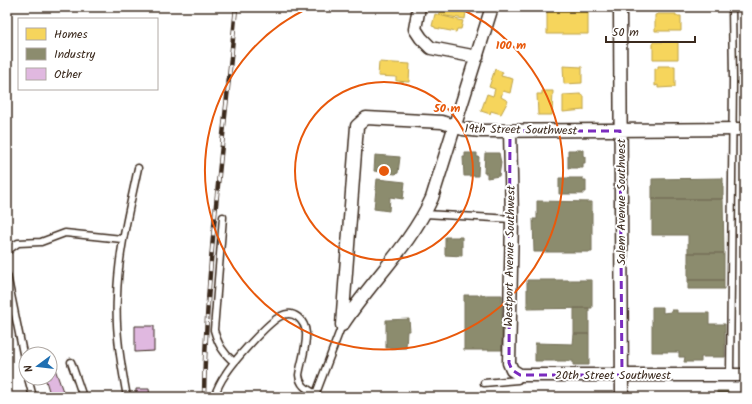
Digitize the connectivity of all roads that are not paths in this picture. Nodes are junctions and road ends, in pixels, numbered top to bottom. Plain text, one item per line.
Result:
1 (419, 7) edge
2 (492, 7) edge
3 (620, 7) edge
4 (732, 7) edge
5 (477, 57) junction
6 (454, 126) junction
7 (732, 130) junction
8 (745, 130) edge
9 (510, 131) junction
10 (620, 131) junction
11 (138, 168) dead end
12 (425, 214) junction
13 (223, 216) dead end
14 (512, 219) junction
15 (122, 239) junction
16 (7, 250) edge
17 (7, 275) edge
18 (342, 325) junction
19 (22, 346) edge
20 (71, 362) dead end
21 (234, 362) junction
22 (520, 375) junction
23 (622, 375) junction
24 (730, 375) junction
25 (745, 375) edge
26 (484, 383) dead end
27 (30, 386) edge
28 (315, 396) edge
29 (33, 397) edge
30 (83, 397) edge
31 (126, 397) edge
32 (214, 397) edge
33 (622, 397) edge

1 - 5 street
2 - 5 street
3 - 10 street, Salem Avenue Southwest
4 - 7 lane
5 - 6 street
6 - 9 street, 19th Street Southwest
6 - 12 street
6 - 18 street, 19th Street Southwest
7 - 8 street, 19th Street Southwest
7 - 10 street, 19th Street Southwest
7 - 24 lane
9 - 10 street, 19th Street Southwest
9 - 14 street, Westport Avenue Southwest
10 - 23 street, Salem Avenue Southwest
11 - 15 lane
12 - 14 lane
12 - 18 street
13 - 21 lane
14 - 22 street, Westport Avenue Southwest
15 - 16 lane
15 - 31 lane
17 - 19 lane
18 - 28 lane
20 - 30 lane
21 - 28 lane
21 - 32 lane
22 - 23 street, 20th Street Southwest
22 - 26 lane, 20th Street Southwest
23 - 24 street, 20th Street Southwest
23 - 33 street, Salem Avenue Southwest
24 - 25 street, 20th Street Southwest
27 - 29 lane

